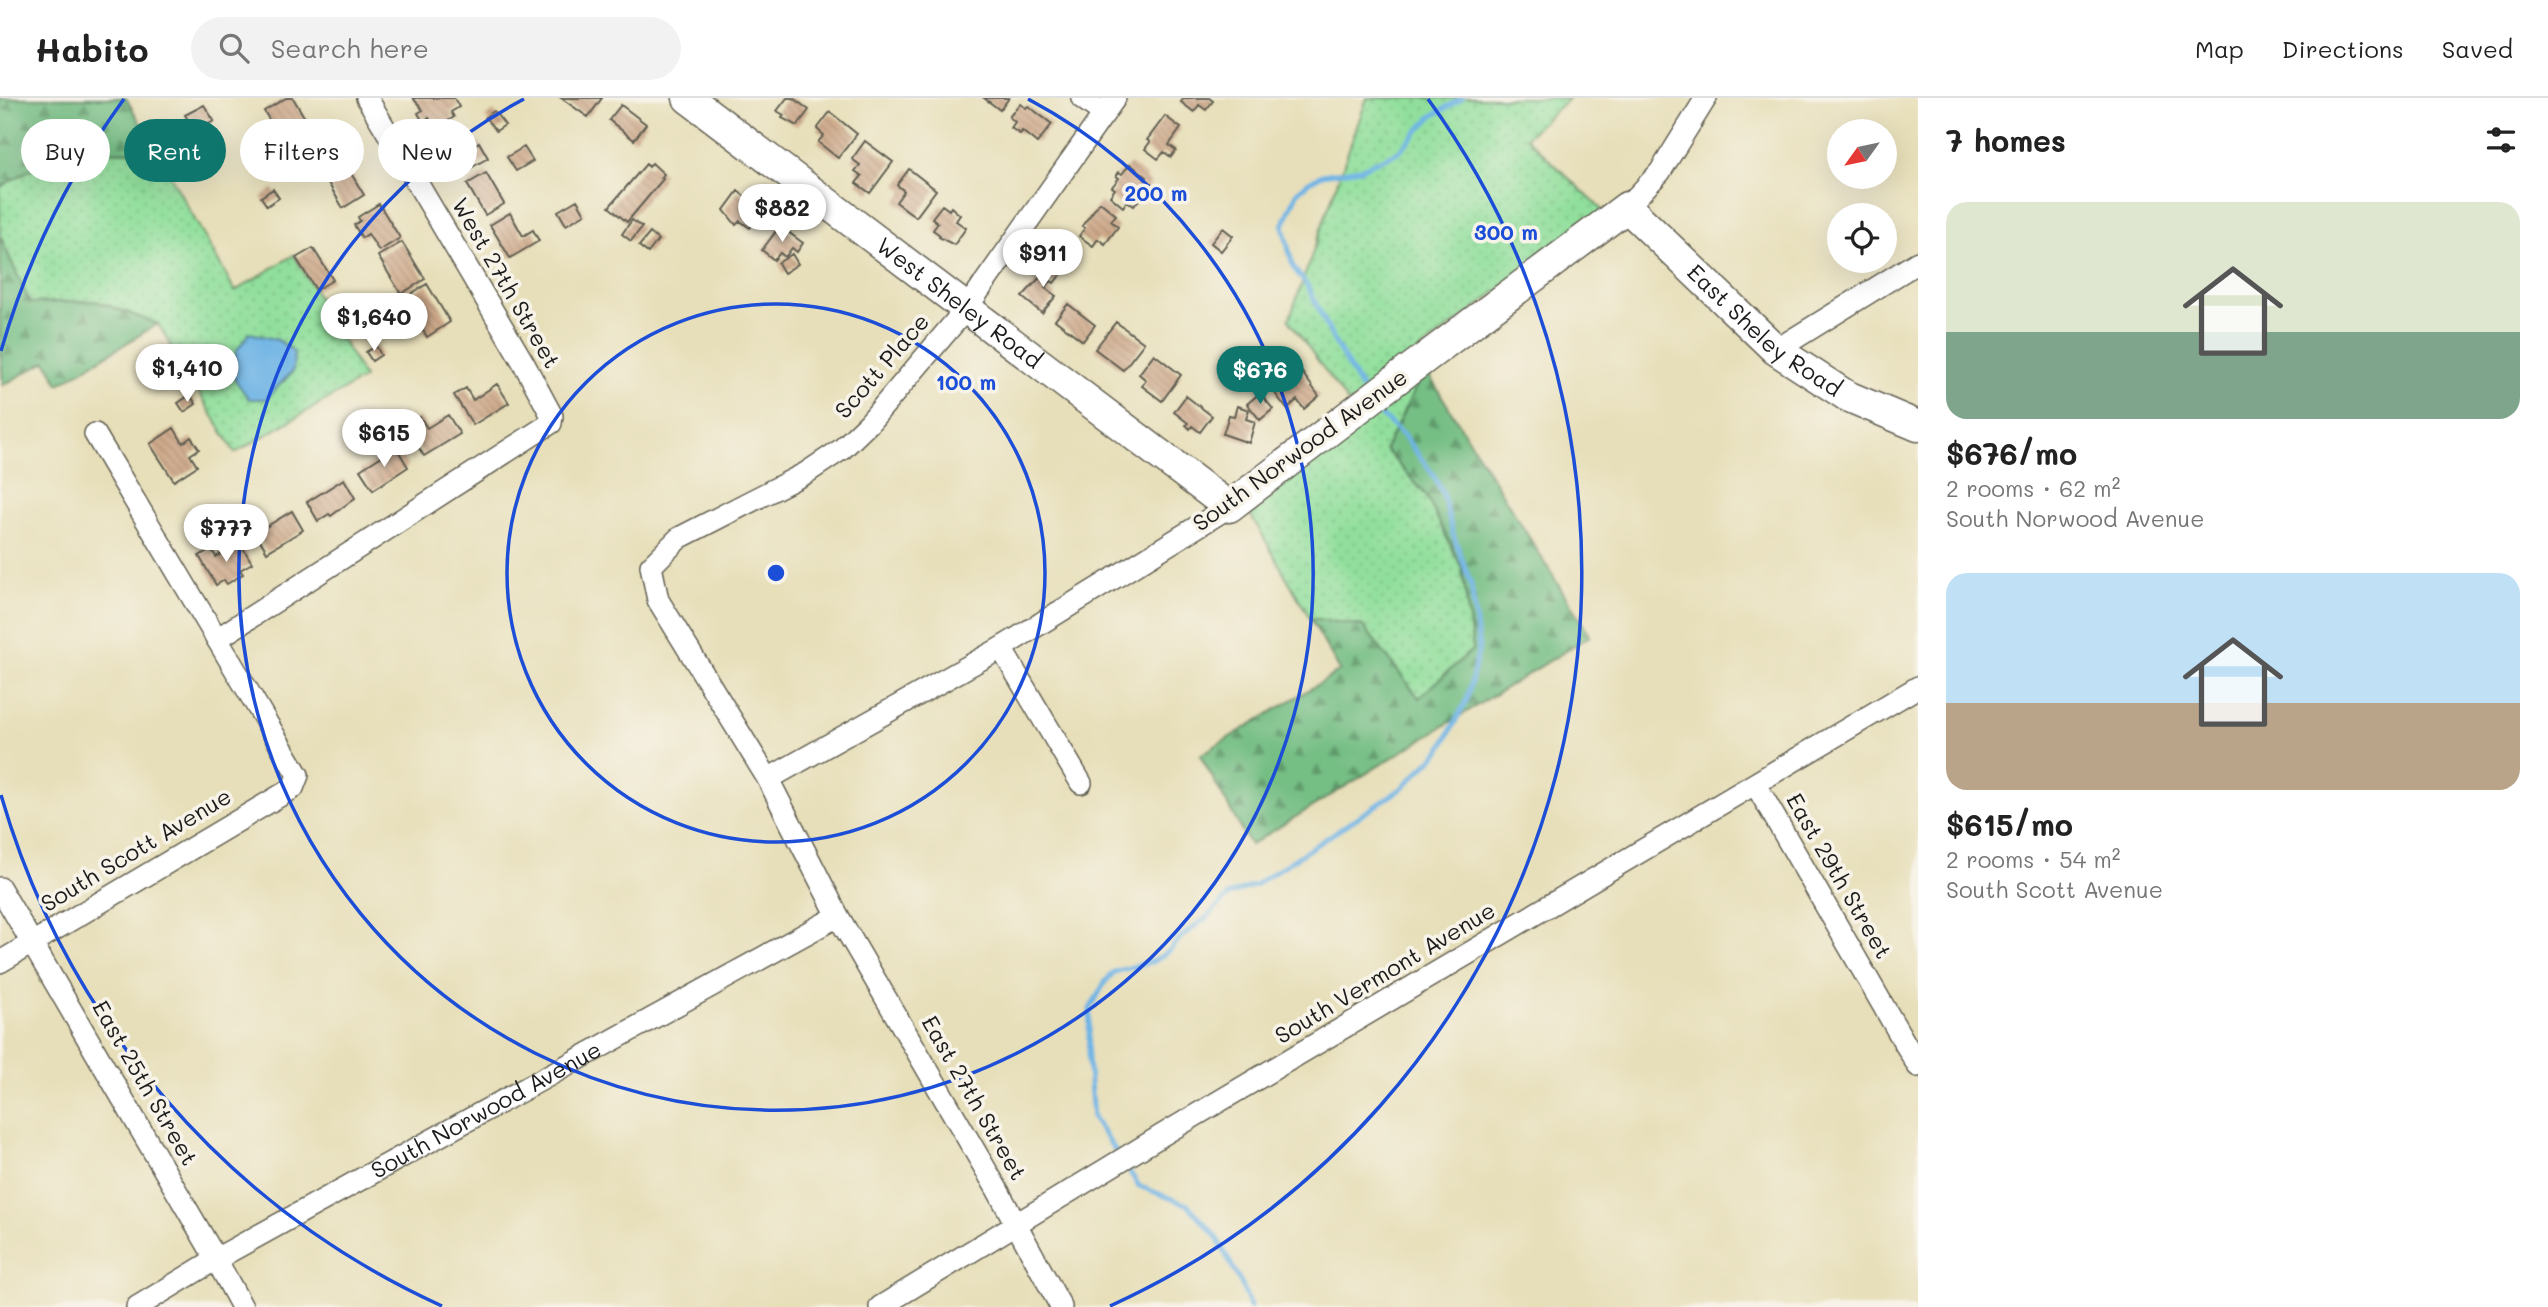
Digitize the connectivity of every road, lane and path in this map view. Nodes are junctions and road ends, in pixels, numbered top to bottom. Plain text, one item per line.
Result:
1 (367, 98) edge
2 (688, 98) edge
3 (1082, 98) edge
4 (1706, 98) edge
5 (1110, 106) edge
6 (1627, 207) junction
7 (1918, 262) edge
8 (966, 309) junction
9 (1776, 350) junction
10 (1918, 426) edge
11 (95, 434) dead end
12 (1229, 508) junction
13 (651, 566) joint
14 (217, 639) junction
15 (1000, 648) junction
16 (1918, 687) edge
17 (768, 779) junction
18 (1081, 783) dead end
19 (1756, 785) junction
20 (0, 888) edge
21 (838, 916) junction
22 (33, 942) junction
23 (0, 962) edge
24 (1910, 1035) edge
25 (1918, 1066) edge
26 (1014, 1225) junction
27 (216, 1259) junction
28 (137, 1307) edge
29 (242, 1307) edge
30 (880, 1307) edge
31 (1060, 1307) edge

1 - 14 street, West 27th Street
2 - 8 street, West Sheley Road
3 - 5 street
4 - 6 street, South Norwood Avenue
5 - 8 street, Scott Place
6 - 9 street, East Sheley Road
6 - 12 street, South Norwood Avenue
7 - 9 street
8 - 12 street, West Sheley Road
8 - 13 street, Scott Place
9 - 10 street, East Sheley Road
11 - 14 street
12 - 15 street, South Norwood Avenue
13 - 17 street, East 27th Street
14 - 22 street, South Scott Avenue
15 - 17 street, South Norwood Avenue
15 - 18 street
16 - 19 street, South Vermont Avenue
17 - 21 street, East 27th Street
19 - 24 street, East 29th Street
19 - 26 street, South Vermont Avenue
20 - 22 street, East 25th Street
21 - 26 street, East 27th Street
21 - 27 street, South Norwood Avenue
22 - 23 street, South Scott Avenue
22 - 27 street, East 25th Street
24 - 25 street, East 29th Street
26 - 30 street, South Vermont Avenue
26 - 31 street, East 27th Street
27 - 28 street, South Norwood Avenue
27 - 29 street, East 25th Street

